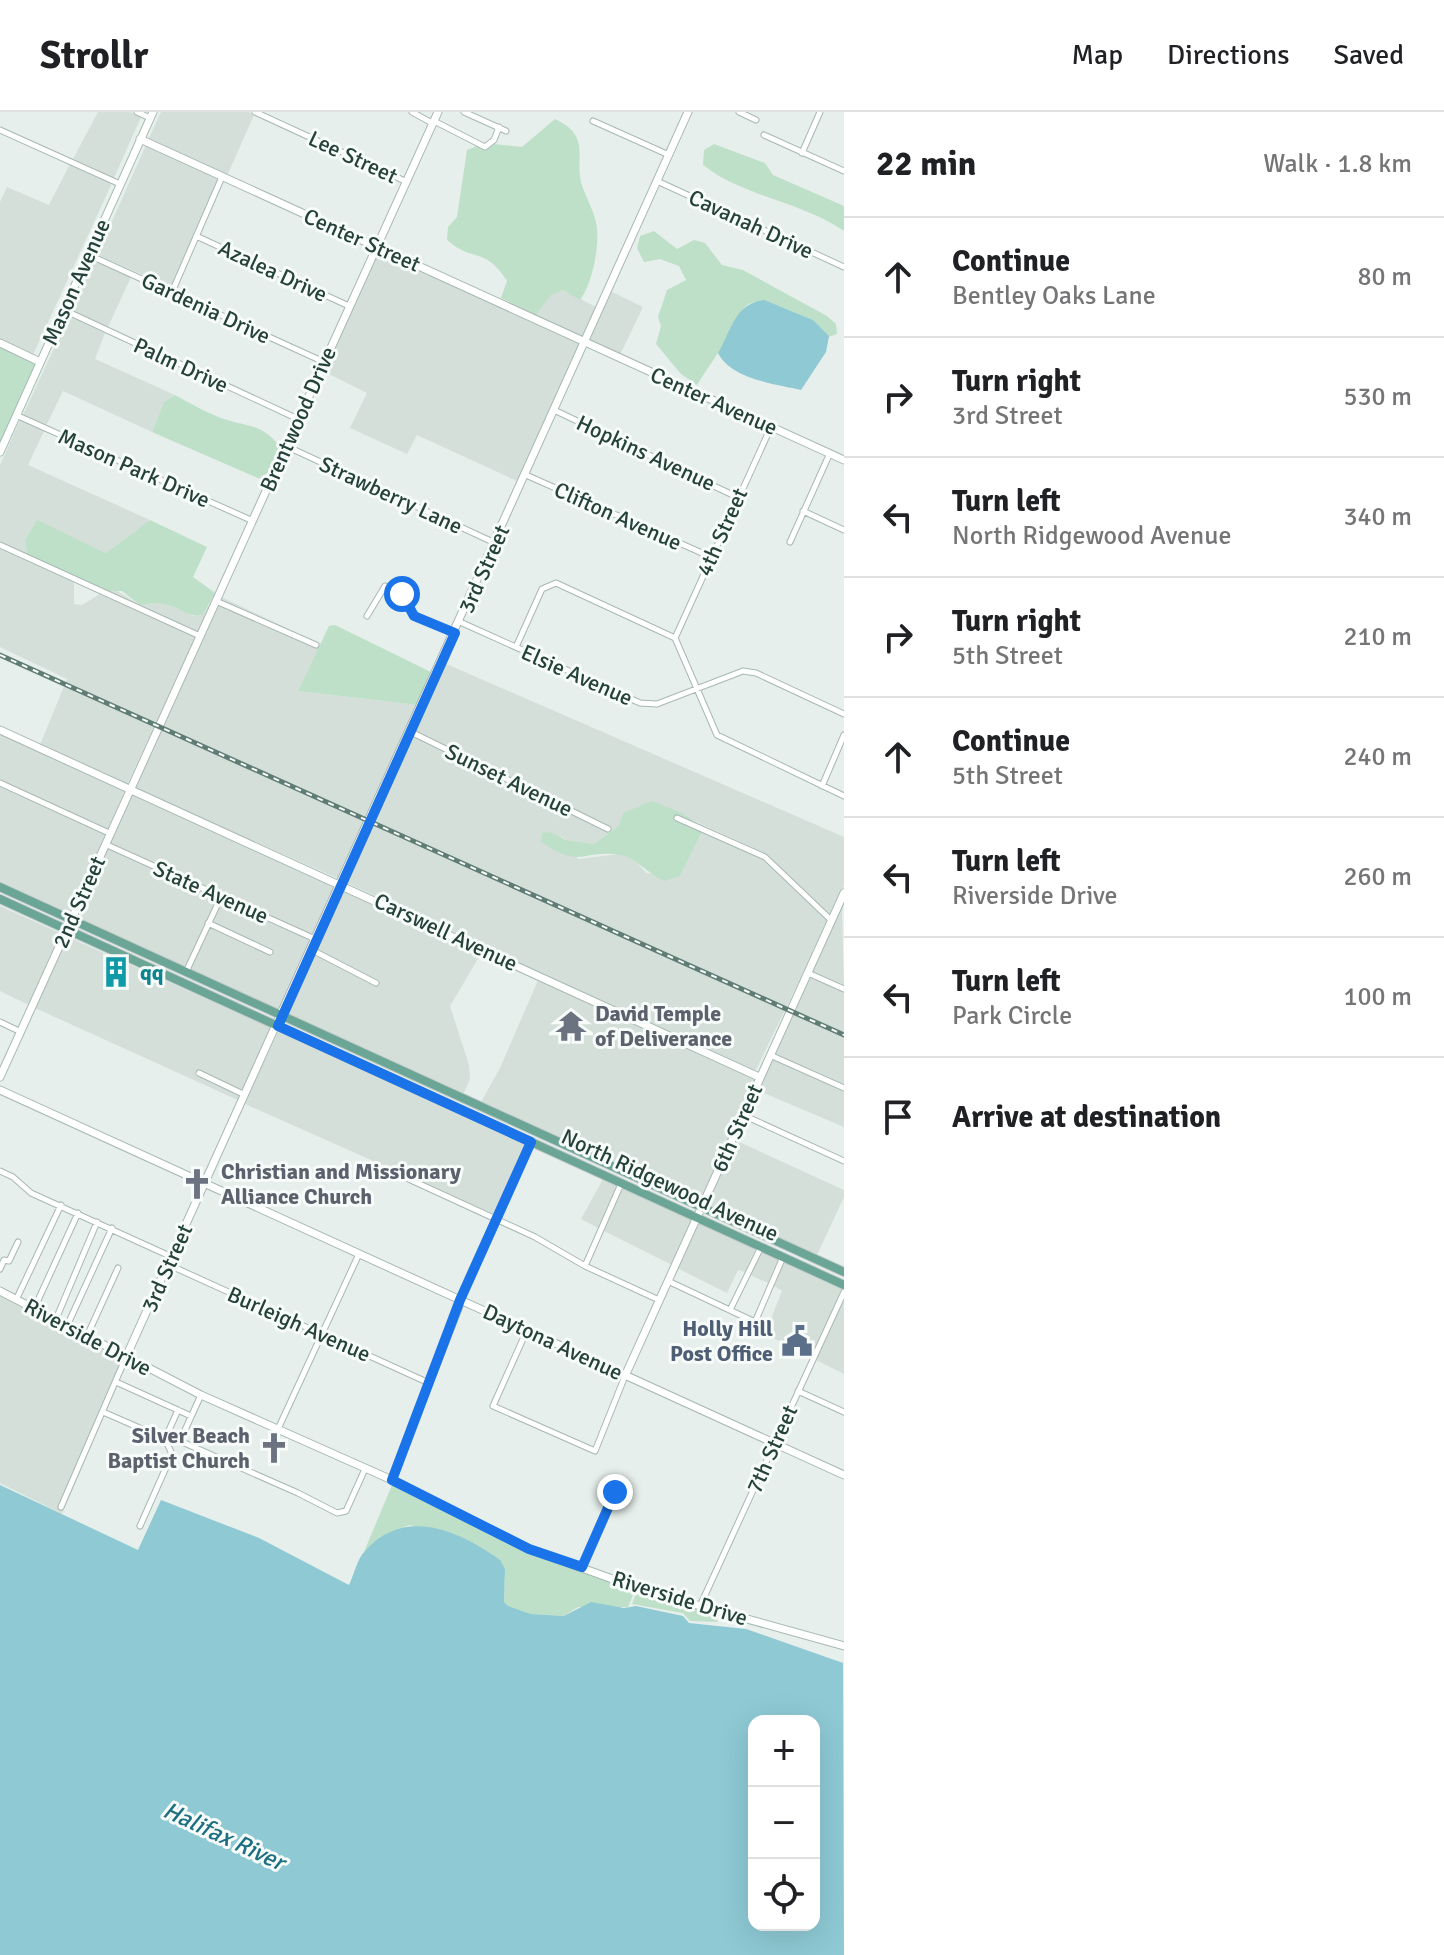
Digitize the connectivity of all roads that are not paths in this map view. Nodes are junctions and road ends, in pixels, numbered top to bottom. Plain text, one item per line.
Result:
1 (137, 112) edge
2 (255, 112) edge
3 (412, 112) edge
4 (438, 112) edge
5 (464, 112) edge
6 (688, 112) edge
7 (739, 112) edge
8 (820, 112) edge
9 (151, 115) edge
10 (756, 120) dead end
11 (593, 121) dead end
12 (433, 122) junction
13 (499, 127) junction
14 (0, 130) edge
15 (506, 131) dead end
16 (764, 135) dead end
17 (140, 139) junction
18 (802, 153) junction
19 (669, 155) junction
20 (844, 171) edge
21 (222, 177) junction
22 (657, 181) junction
23 (407, 182) junction
24 (120, 184) junction
25 (196, 236) junction
26 (377, 246) junction
27 (89, 255) junction
28 (844, 267) edge
29 (172, 292) junction
30 (349, 306) junction
31 (64, 310) junction
32 (584, 342) junction
33 (0, 343) edge
34 (40, 362) junction
35 (324, 362) junction
36 (554, 410) junction
37 (16, 415) junction
38 (298, 419) junction
39 (771, 427) junction
40 (286, 446) junction
41 (0, 452) edge
42 (830, 453) junction
43 (844, 460) edge
44 (526, 475) junction
45 (737, 497) junction
46 (803, 511) junction
47 (253, 521) junction
48 (844, 530) edge
49 (790, 542) dead end
50 (496, 543) junction
51 (0, 545) edge
52 (711, 557) junction
53 (216, 601) junction
54 (367, 616) dead end
55 (460, 622) junction
56 (455, 633) junction
57 (200, 636) junction
58 (675, 638) junction
59 (316, 645) dead end
60 (516, 647) junction
61 (697, 689) junction
62 (844, 714) edge
63 (158, 726) joint
64 (0, 730) edge
65 (409, 731) junction
66 (844, 735) edge
67 (0, 783) edge
68 (822, 786) junction
69 (129, 789) junction
70 (844, 796) edge
71 (677, 818) dead end
72 (608, 829) dead end
73 (109, 833) junction
74 (104, 844) junction
75 (343, 884) junction
76 (0, 887) edge
77 (844, 893) edge
78 (221, 897) junction
79 (0, 899) edge
80 (72, 920) junction
81 (831, 920) junction
82 (208, 923) junction
83 (68, 930) junction
84 (317, 940) junction
85 (312, 950) junction
86 (270, 952) dead end
87 (186, 972) junction
88 (807, 972) junction
89 (376, 983) dead end
90 (844, 989) edge
91 (282, 1016) junction
92 (0, 1022) edge
93 (278, 1026) junction
94 (21, 1032) junction
95 (769, 1055) junction
96 (199, 1073) dead end
97 (0, 1077) edge
98 (759, 1077) junction
99 (844, 1088) edge
100 (0, 1090) edge
101 (246, 1095) junction
102 (743, 1115) junction
103 (535, 1132) junction
104 (518, 1136) junction
105 (552, 1139) junction
106 (531, 1142) junction
107 (844, 1161) edge
108 (389, 1170) dead end
109 (0, 1171) edge
110 (622, 1183) junction
111 (205, 1184) junction
112 (61, 1205) junction
113 (702, 1208) junction
114 (78, 1213) junction
115 (697, 1218) junction
116 (497, 1219) junction
117 (97, 1222) junction
118 (112, 1228) junction
119 (18, 1242) dead end
120 (761, 1247) junction
121 (359, 1254) junction
122 (783, 1257) junction
123 (170, 1261) junction
124 (585, 1266) junction
125 (118, 1268) dead end
126 (0, 1269) edge
127 (844, 1272) edge
128 (668, 1281) junction
129 (844, 1285) edge
130 (0, 1291) edge
131 (844, 1292) edge
132 (16, 1300) junction
133 (461, 1300) junction
134 (659, 1300) junction
135 (34, 1309) junction
136 (730, 1310) junction
137 (55, 1320) junction
138 (67, 1327) junction
139 (527, 1330) junction
140 (321, 1334) junction
141 (87, 1337) junction
142 (126, 1357) junction
143 (625, 1376) junction
144 (116, 1382) junction
145 (429, 1383) junction
146 (798, 1391) junction
147 (201, 1395) junction
148 (178, 1410) junction
149 (103, 1412) junction
150 (844, 1412) edge
151 (191, 1416) junction
152 (278, 1429) junction
153 (165, 1439) junction
154 (775, 1444) junction
155 (365, 1469) junction
156 (844, 1475) edge
157 (392, 1480) junction
158 (619, 1484) dead end
159 (61, 1507) dead end
160 (140, 1526) dead end
161 (582, 1567) junction
162 (700, 1606) junction
163 (844, 1646) edge

1 - 9 street
2 - 23 street, Lee Street
3 - 12 street
4 - 12 street, Brentwood Drive
5 - 13 street
6 - 19 street, 3rd Street
7 - 10 street
8 - 18 street
9 - 17 street, Mason Avenue
11 - 19 street
12 - 13 street
12 - 23 street, Brentwood Drive
13 - 15 street
14 - 24 street
16 - 18 street
17 - 21 street, Center Street
17 - 24 street, Mason Avenue
18 - 20 street
19 - 22 street, 3rd Street
21 - 25 street
21 - 26 street, Center Street
22 - 28 street, Cavanah Drive
22 - 32 street, 3rd Street
23 - 26 street, Brentwood Drive
24 - 27 street, Mason Avenue
25 - 29 street
25 - 30 street, Azalea Drive
26 - 30 street, Brentwood Drive
26 - 32 street, Center Street
27 - 29 street, Gardenia Drive
27 - 31 street, Mason Avenue
29 - 35 street, Gardenia Drive
30 - 35 street, Brentwood Drive
31 - 34 street, Mason Avenue
31 - 38 street, Palm Drive
32 - 36 street, 3rd Street
32 - 39 street, Center Avenue
33 - 34 street
34 - 37 street, Mason Avenue
35 - 38 street, Brentwood Drive
36 - 44 street, 3rd Street
36 - 45 street, Hopkins Avenue
37 - 41 street, Mason Avenue
37 - 47 street, Mason Park Drive
38 - 40 street, Brentwood Drive
39 - 42 street, Center Avenue
39 - 45 street, 4th Street
40 - 47 street, Brentwood Drive
40 - 50 street, Strawberry Lane
42 - 43 street, Center Avenue
42 - 46 street
44 - 50 street, 3rd Street
44 - 52 street, Clifton Avenue
45 - 52 street, 4th Street
46 - 48 street
46 - 49 street
47 - 53 street, Brentwood Drive
50 - 55 street, 3rd Street
51 - 57 street
52 - 58 street, 4th Street
53 - 57 street, Brentwood Drive
53 - 59 street
54 - 56 street
55 - 56 street, 3rd Street
55 - 60 street, Elsie Avenue
56 - 65 street, 3rd Street
57 - 63 street, Brentwood Drive
58 - 60 street
58 - 61 street
60 - 61 street, Elsie Avenue
61 - 62 street, Elsie Avenue
61 - 68 street
63 - 69 street, 2nd Street
64 - 69 street, Carswell Avenue
65 - 72 street, Sunset Avenue
65 - 75 street, 3rd Street
66 - 68 street
67 - 73 street
68 - 70 street
69 - 73 street, 2nd Street
69 - 75 street, Carswell Avenue
71 - 81 street
73 - 74 street, 2nd Street
74 - 78 street, State Avenue
74 - 80 street, 2nd Street
75 - 84 street, 3rd Street
75 - 98 street, Carswell Avenue
76 - 80 main road, North Ridgewood Avenue
77 - 81 street, 6th Street
78 - 82 street
78 - 84 street, State Avenue
79 - 83 main road, North Ridgewood Avenue
80 - 83 street, 2nd Street
80 - 87 main road, North Ridgewood Avenue
81 - 88 street, 6th Street
82 - 86 street
82 - 87 street
83 - 93 main road, North Ridgewood Avenue
83 - 94 street, 2nd Street
84 - 85 street, 3rd Street
85 - 89 street
85 - 91 street, 3rd Street
87 - 91 main road, North Ridgewood Avenue
88 - 90 street
88 - 95 street, 6th Street
91 - 93 street, 3rd Street
91 - 103 main road, North Ridgewood Avenue
92 - 94 street
93 - 101 street, 3rd Street
93 - 104 main road, North Ridgewood Avenue
94 - 97 street, 2nd Street
95 - 98 street, 6th Street
95 - 99 street
96 - 101 street
98 - 102 street, 6th Street
100 - 111 street, Daytona Avenue
101 - 111 street, 3rd Street
102 - 107 street
102 - 113 street, 6th Street
103 - 104 main road
103 - 105 main road, North Ridgewood Avenue
104 - 106 main road, North Ridgewood Avenue
105 - 106 main road
105 - 113 main road, North Ridgewood Avenue
106 - 110 main road, North Ridgewood Avenue
106 - 116 street
108 - 116 street
109 - 112 street, Burleigh Avenue
110 - 115 main road, North Ridgewood Avenue
110 - 124 street
111 - 121 street, Daytona Avenue
111 - 123 street, 3rd Street
112 - 114 street, Burleigh Avenue
112 - 132 street
113 - 115 street, 6th Street
113 - 127 main road, North Ridgewood Avenue
114 - 117 street, Burleigh Avenue
114 - 135 street
115 - 120 main road, North Ridgewood Avenue
115 - 128 street, 6th Street
116 - 124 street
116 - 133 street
117 - 118 street, Burleigh Avenue
117 - 137 street
118 - 123 street, Burleigh Avenue
118 - 138 street
119 - 126 street
120 - 122 main road, North Ridgewood Avenue
120 - 136 street
121 - 133 street, Daytona Avenue
121 - 140 street
122 - 129 main road, North Ridgewood Avenue
122 - 136 street
123 - 140 street, Burleigh Avenue
123 - 142 street, 3rd Street
124 - 134 street
125 - 141 street
128 - 134 street, 6th Street
128 - 136 street
130 - 132 street, Riverside Drive
131 - 146 street, 7th Street
132 - 135 street, Riverside Drive
133 - 139 street, Daytona Avenue
133 - 145 street
134 - 143 street, 6th Street
135 - 137 street, Riverside Drive
137 - 138 street, Riverside Drive
138 - 141 street, Riverside Drive
139 - 143 street, Daytona Avenue
139 - 143 street, 6th Street
140 - 145 street, Burleigh Avenue
140 - 152 street
141 - 142 street, Riverside Drive
142 - 144 street, 3rd Street
142 - 147 street, Riverside Drive
143 - 154 street, Daytona Avenue
144 - 148 street
144 - 149 street, 3rd Street
145 - 157 street
146 - 150 street
146 - 154 street, 7th Street
147 - 151 street
147 - 152 street, Riverside Drive
148 - 151 street
148 - 153 street
149 - 153 street
149 - 159 street, 3rd Street
151 - 155 street
152 - 155 street, Riverside Drive
153 - 160 street
154 - 156 street, Daytona Avenue
154 - 162 street, 7th Street
155 - 157 street, Riverside Drive
157 - 161 street, Riverside Drive
158 - 161 street
161 - 162 street, Riverside Drive
162 - 163 street, Riverside Drive

